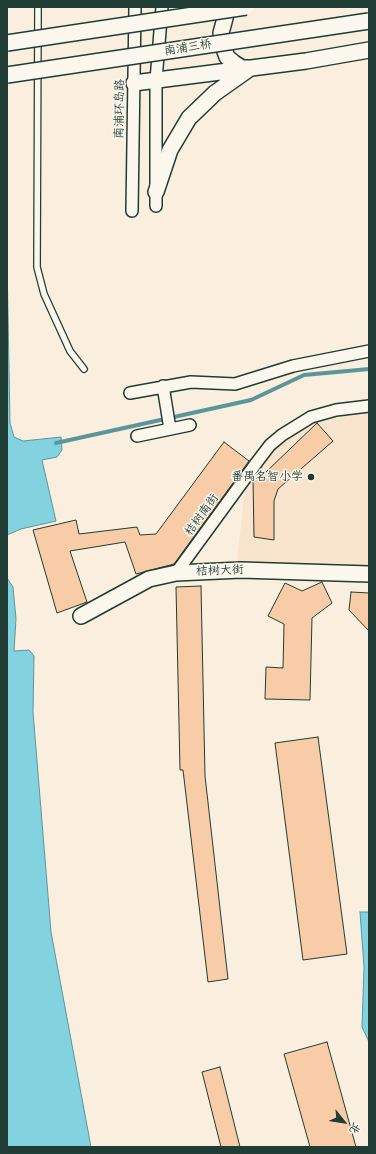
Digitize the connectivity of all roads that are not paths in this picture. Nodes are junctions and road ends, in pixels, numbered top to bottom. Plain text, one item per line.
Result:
1 (38, 7) edge
2 (135, 7) edge
3 (162, 7) edge
4 (228, 7) edge
5 (246, 7) edge
6 (369, 21) edge
7 (7, 43) edge
8 (369, 50) edge
9 (250, 68) junction
10 (7, 75) edge
11 (156, 80) junction
12 (134, 84) junction
13 (156, 199) joint
14 (132, 211) dead end
15 (369, 351) edge
16 (84, 369) dead end
17 (163, 386) junction
18 (130, 393) dead end
19 (369, 406) edge
20 (190, 425) dead end
21 (170, 429) junction
22 (137, 436) dead end
23 (176, 573) junction
24 (369, 574) edge
25 (81, 616) dead end

1 - 16 lane
2 - 12 street, 南浦环岛路
3 - 11 street
4 - 9 main road
5 - 7 main road, bridge
6 - 10 main road, 南浦三桥, bridge
8 - 9 main road
9 - 11 main road
9 - 13 main road
11 - 12 main road
11 - 13 street
12 - 14 street, 南浦环岛路
15 - 17 street
17 - 18 street
17 - 21 street
19 - 23 street, 桔树南街
20 - 21 street
21 - 22 street
23 - 24 main road, 桔树大街
23 - 25 main road, 桔树大街

